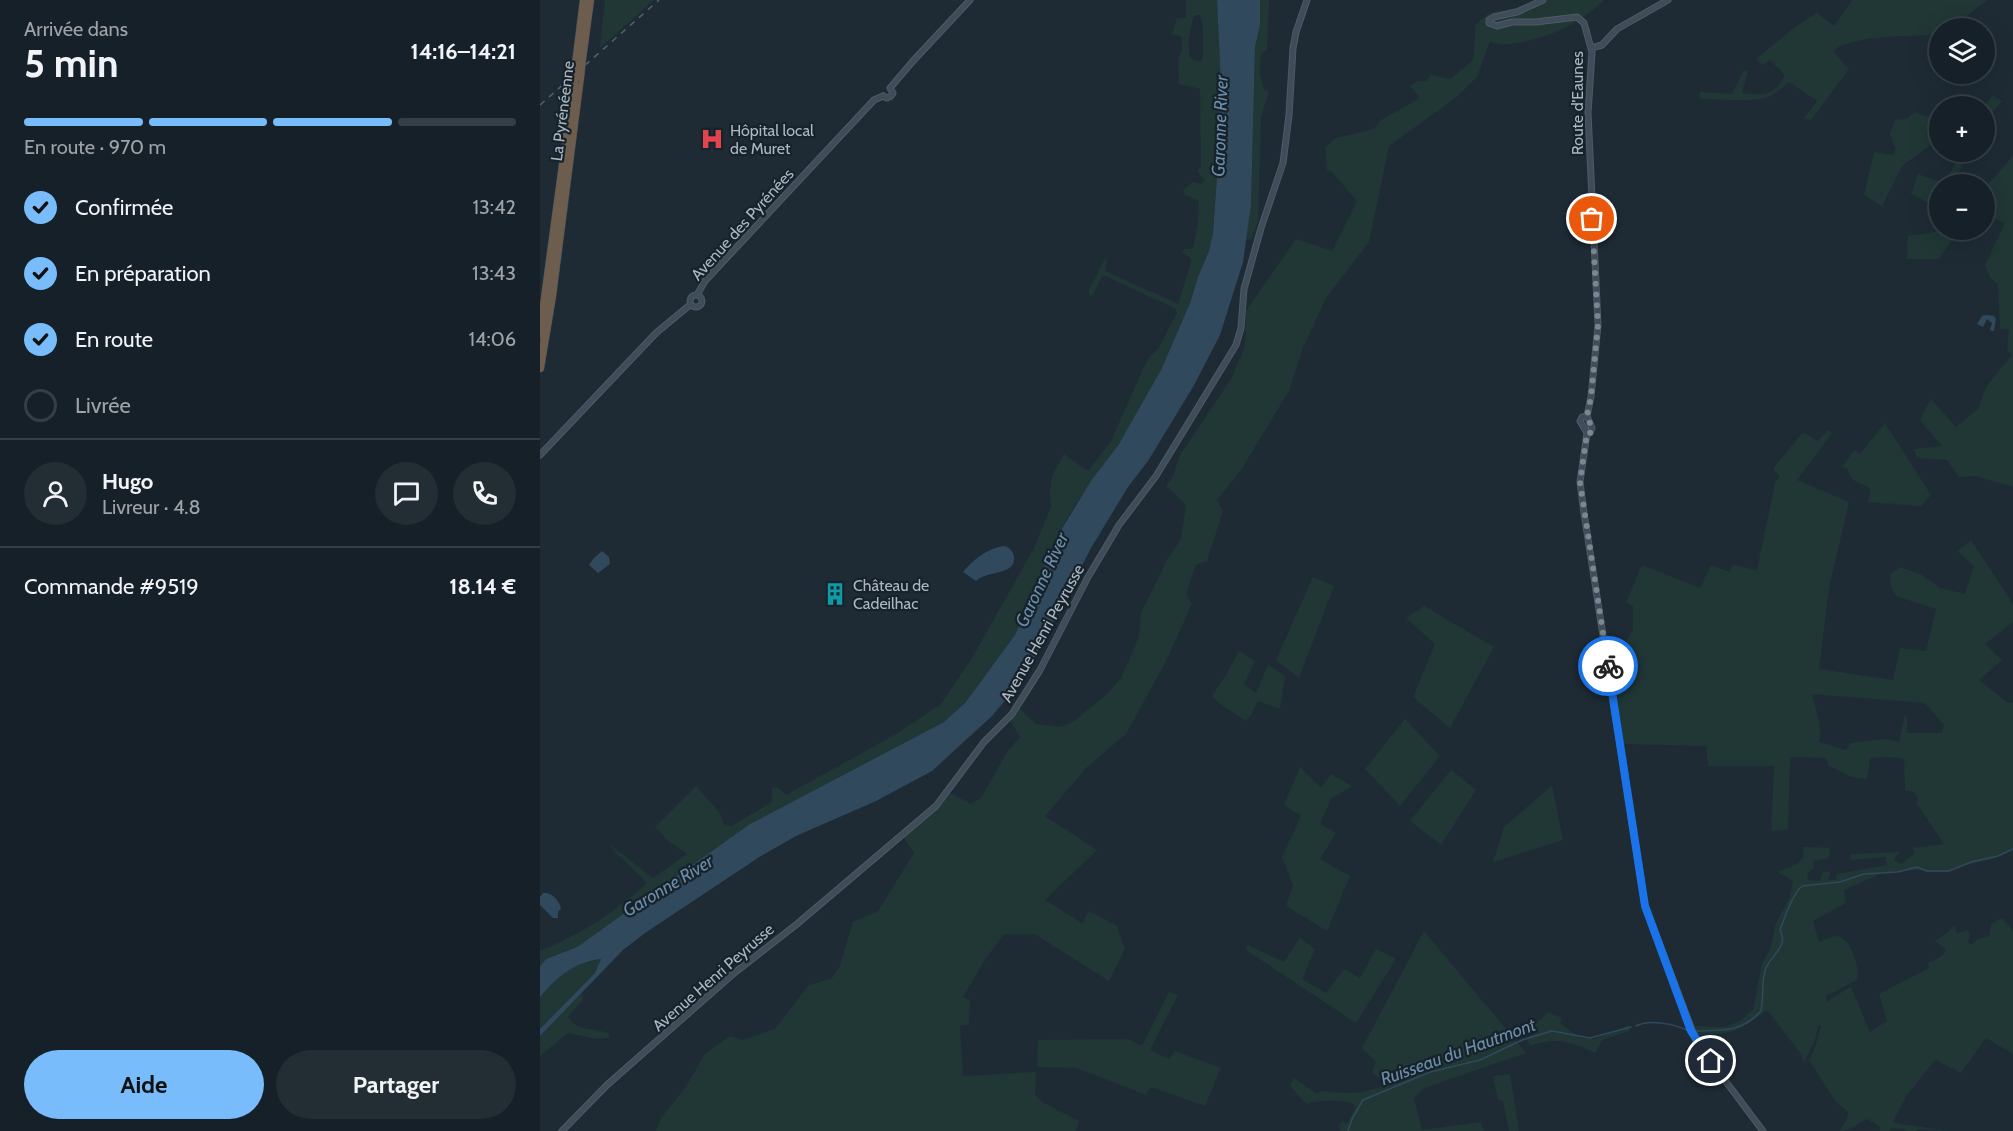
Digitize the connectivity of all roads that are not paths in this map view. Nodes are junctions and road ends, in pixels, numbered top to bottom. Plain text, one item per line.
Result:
1 (584, 0) edge
2 (590, 0) edge
3 (970, 0) edge
4 (1307, 0) edge
5 (1543, 0) edge
6 (1668, 0) edge
7 (1592, 48) junction
8 (579, 62) junction
9 (577, 80) junction
10 (697, 295) junction
11 (691, 304) junction
12 (540, 335) edge
13 (540, 368) edge
14 (540, 455) edge
15 (562, 1131) edge
16 (1763, 1131) edge

1 - 8 highway, La Pyrénéenne
2 - 8 highway, La Pyrénéenne
3 - 10 main road, Avenue des Pyrénées
4 - 15 main road, Avenue Henri Peyrusse
5 - 7 main road, Route d'Eaunes
6 - 7 main road
7 - 16 main road, Route d'Eaunes
8 - 9 highway, La Pyrénéenne, bridge
9 - 12 highway, La Pyrénéenne
9 - 13 highway, La Pyrénéenne
10 - 11 main road
10 - 11 main road
11 - 14 main road, Avenue des Pyrénées

